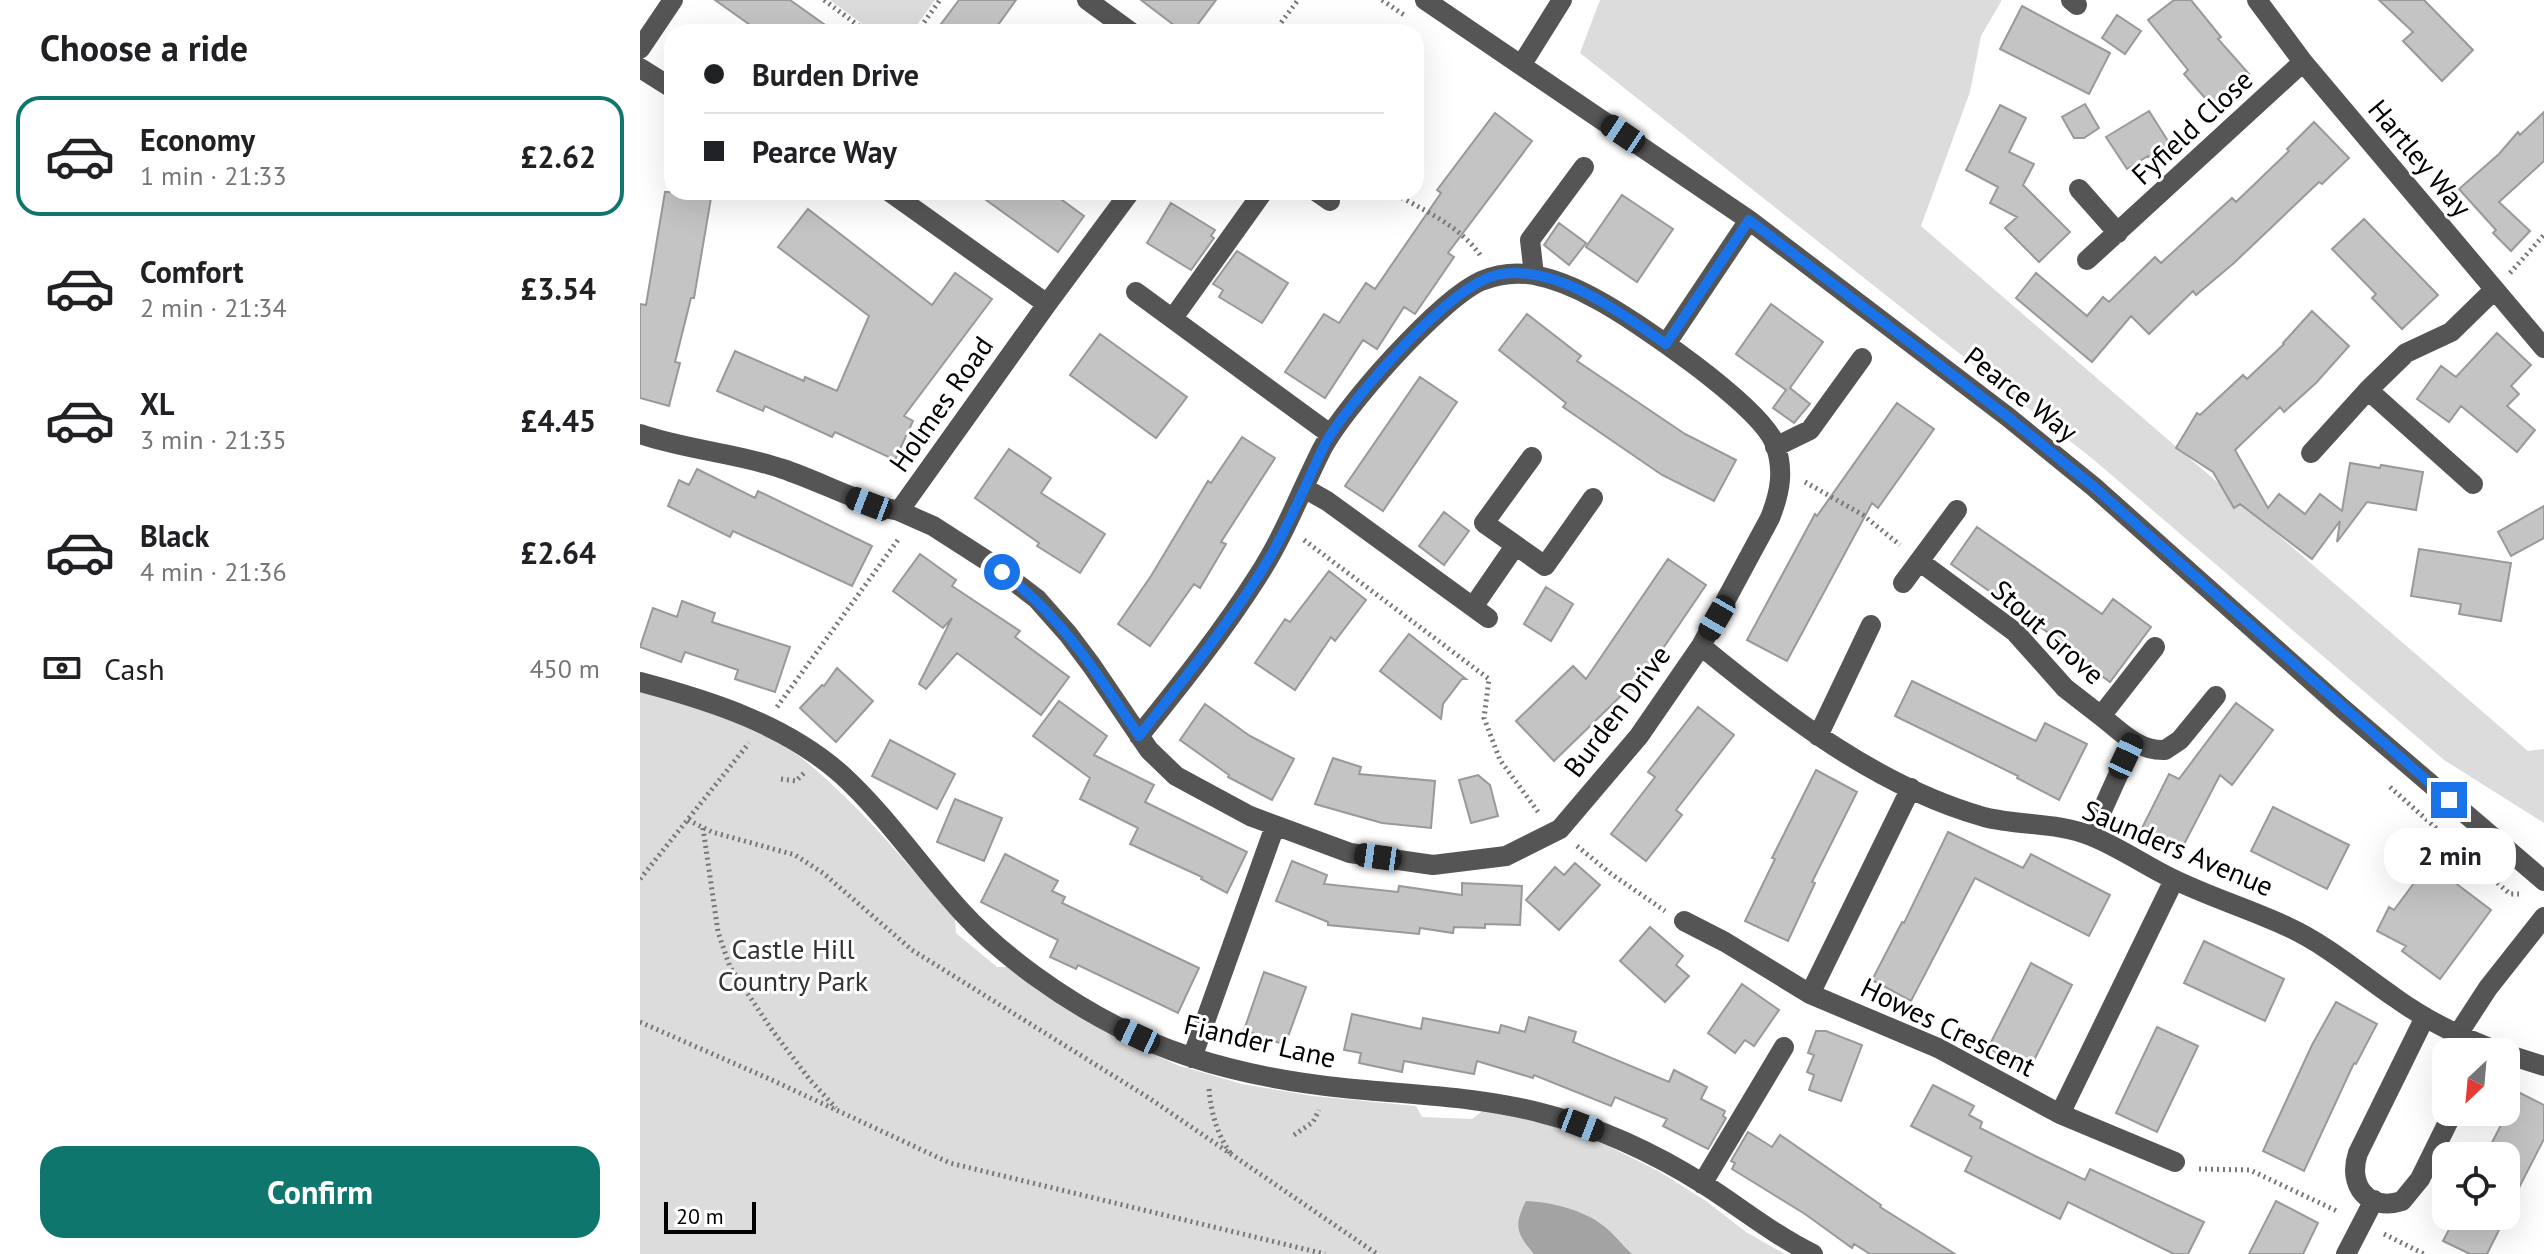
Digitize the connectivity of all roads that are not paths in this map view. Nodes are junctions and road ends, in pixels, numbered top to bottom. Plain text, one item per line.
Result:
1 (673, 0) edge
2 (1087, 0) edge
3 (1425, 0) edge
4 (1562, 0) edge
5 (2257, 0) edge
6 (1120, 24) edge
7 (640, 49) edge
8 (2303, 62) junction
9 (1522, 64) junction
10 (640, 68) edge
11 (664, 83) edge
12 (1584, 167) dead end
13 (2079, 189) dead end
14 (901, 200) edge
15 (1124, 200) edge
16 (1257, 200) edge
17 (1749, 220) junction
18 (2118, 233) junction
19 (2087, 260) dead end
20 (1534, 275) junction
21 (2494, 290) junction
22 (1136, 292) dead end
23 (1047, 304) junction
24 (1173, 318) junction
25 (1666, 344) junction
26 (2544, 348) edge
27 (1862, 358) dead end
28 (2368, 390) junction
29 (640, 434) edge
30 (1330, 434) junction
31 (1775, 447) junction
32 (2311, 453) dead end
33 (1532, 457) dead end
34 (2473, 484) dead end
35 (1304, 488) junction
36 (1593, 498) dead end
37 (1957, 510) dead end
38 (899, 511) junction
39 (1515, 546) junction
40 (1919, 561) junction
41 (1903, 583) dead end
42 (1871, 625) dead end
43 (1701, 646) junction
44 (2155, 647) dead end
45 (640, 682) edge
46 (2216, 696) dead end
47 (2101, 716) junction
48 (1139, 736) junction
49 (1818, 736) junction
50 (2133, 742) junction
51 (1911, 788) junction
52 (1275, 826) junction
53 (2091, 835) junction
54 (2174, 880) junction
55 (2544, 881) edge
56 (2544, 917) edge
57 (1684, 921) road end
58 (1810, 994) junction
59 (2425, 1017) junction
60 (2458, 1034) junction
61 (2466, 1038) edge
62 (1784, 1047) dead end
63 (2520, 1059) edge
64 (1202, 1061) junction
65 (2544, 1066) edge
66 (2060, 1114) junction
67 (2446, 1126) edge
68 (2175, 1162) road end
69 (1702, 1184) junction
70 (2374, 1200) junction
71 (1813, 1254) edge
72 (2346, 1254) edge

1 - 7 street
2 - 6 street
3 - 9 street, Pearce Way
4 - 9 street
5 - 8 street, Hartley Way
8 - 18 street, Fyfield Close
8 - 21 street, Hartley Way
9 - 17 street, Pearce Way
10 - 11 street
12 - 20 street
13 - 18 street
14 - 23 street
15 - 23 street, Holmes Road
16 - 24 street
17 - 25 street
17 - 55 street, Pearce Way
18 - 19 street, Fyfield Close
20 - 25 street, Burden Drive
20 - 30 street, Burden Drive
21 - 26 street, Hartley Way
21 - 28 street
22 - 24 street
23 - 38 street, Holmes Road
24 - 30 street
25 - 31 street, Burden Drive
27 - 31 street
28 - 32 street
28 - 34 street
29 - 38 street, Holmes Road
30 - 35 street, Burden Drive
31 - 43 street, Burden Drive
33 - 39 street
35 - 39 street
35 - 48 street, Burden Drive
36 - 39 street
37 - 40 street
38 - 48 street, Burden Drive
40 - 41 street
40 - 47 street, Stout Grove
42 - 49 street
43 - 49 street, Saunders Avenue
43 - 52 street, Burden Drive
44 - 47 street, Stout Grove
45 - 64 street, Fiander Lane
46 - 50 street
47 - 50 street, Stout Grove
48 - 52 street, Burden Drive
49 - 51 street, Saunders Avenue
50 - 53 street
51 - 53 street, Saunders Avenue
51 - 58 street
52 - 64 street
53 - 54 street, Saunders Avenue
54 - 59 street, Saunders Avenue
54 - 66 street
56 - 60 street
57 - 58 street, Howes Crescent
58 - 66 street, Howes Crescent
59 - 60 street, Saunders Avenue
59 - 70 street
60 - 61 street, Saunders Avenue
62 - 69 street
63 - 65 street, Saunders Avenue
64 - 69 street, Fiander Lane
66 - 68 street, Howes Crescent
67 - 70 street
69 - 71 street, Fiander Lane
70 - 72 street

